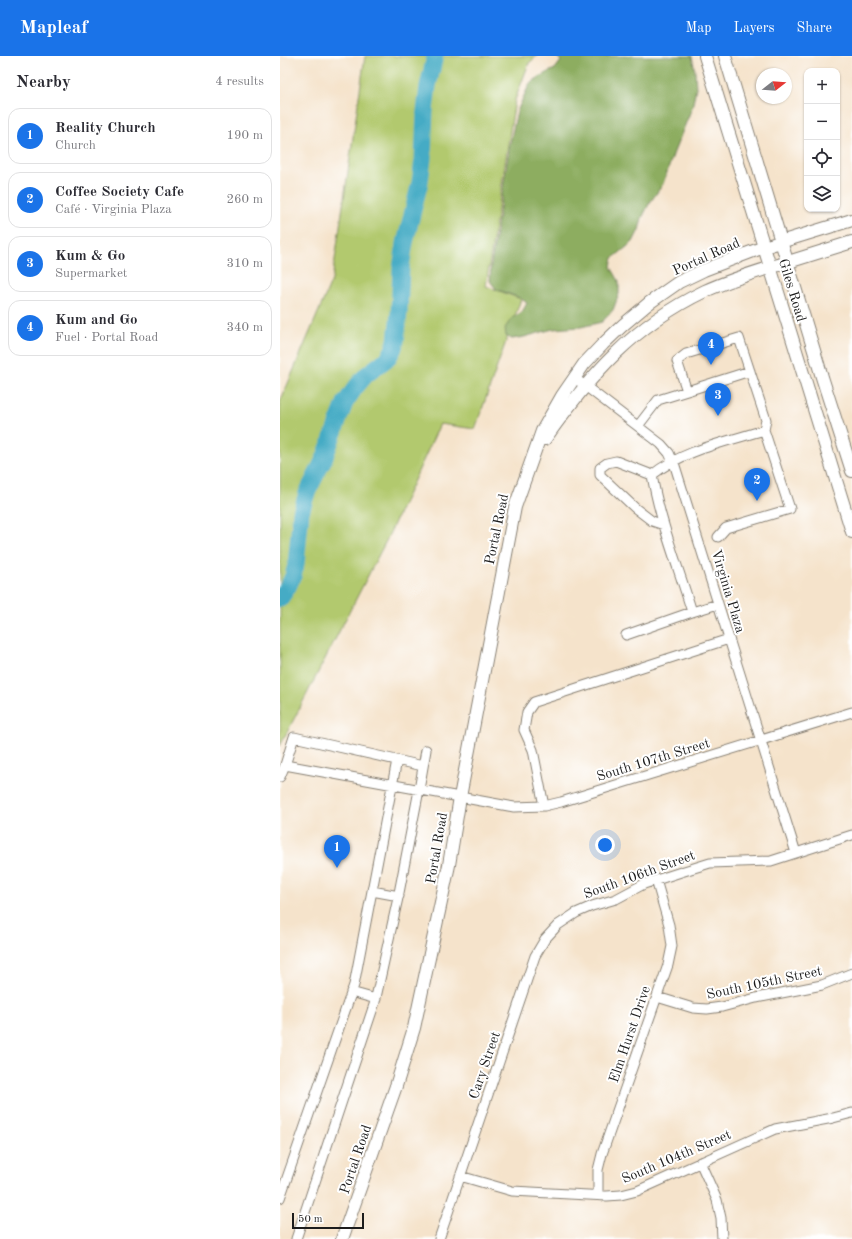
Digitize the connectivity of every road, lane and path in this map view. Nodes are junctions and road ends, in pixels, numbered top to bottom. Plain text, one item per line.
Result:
1 (705, 56) edge
2 (725, 56) edge
3 (852, 220) edge
4 (781, 242) junction
5 (852, 242) edge
6 (764, 247) junction
7 (788, 262) junction
8 (771, 267) junction
9 (750, 371) junction
10 (575, 378) junction
11 (585, 386) junction
12 (686, 391) junction
13 (638, 426) junction
14 (764, 430) junction
15 (533, 456) junction
16 (673, 461) junction
17 (852, 471) edge
18 (652, 475) junction
19 (664, 524) junction
20 (852, 532) edge
21 (718, 537) dead end
22 (718, 604) junction
23 (692, 612) junction
24 (626, 635) dead end
25 (729, 639) junction
26 (852, 712) edge
27 (761, 740) junction
28 (426, 750) dead end
29 (397, 760) junction
30 (285, 765) junction
31 (423, 766) junction
32 (280, 777) edge
33 (392, 785) junction
34 (419, 790) junction
35 (460, 797) junction
36 (544, 806) junction
37 (852, 835) edge
38 (796, 853) junction
39 (656, 880) junction
40 (372, 891) junction
41 (399, 896) junction
42 (576, 913) joint
43 (852, 973) edge
44 (352, 992) junction
45 (657, 997) junction
46 (376, 999) junction
47 (852, 1113) edge
48 (700, 1162) junction
49 (460, 1176) junction
50 (598, 1195) junction
51 (280, 1198) edge
52 (296, 1239) edge
53 (342, 1239) edge
54 (438, 1239) edge
55 (722, 1239) edge

1 - 6 main road, Giles Road
2 - 4 main road, Giles Road
3 - 4 main road, Portal Road
4 - 6 main road, Portal Road
4 - 7 main road, Giles Road
5 - 7 main road, Portal Road
6 - 8 main road, Giles Road
6 - 10 main road, Portal Road
7 - 8 main road, Portal Road
7 - 17 main road, Giles Road
8 - 11 main road, Portal Road
8 - 20 main road, Giles Road
9 - 12 street
9 - 12 street
9 - 14 street
10 - 11 street, Virginia Plaza
10 - 15 main road, Portal Road
11 - 13 street, Virginia Plaza
11 - 15 main road, Portal Road
12 - 13 street
13 - 16 street, Virginia Plaza
14 - 16 street
14 - 21 street
15 - 35 main road, Portal Road
16 - 18 street
16 - 22 street, Virginia Plaza
18 - 19 street
18 - 19 street
19 - 23 street
22 - 23 street
22 - 25 street, Virginia Plaza
23 - 24 street
25 - 27 street, Virginia Plaza
25 - 36 street
26 - 27 street, South 107th Street
27 - 36 street, South 107th Street
27 - 38 street, Virginia Plaza
28 - 31 street
29 - 30 street
29 - 31 street
29 - 33 street
30 - 32 street
30 - 33 street, South 107th Street
31 - 34 street
33 - 34 street, South 107th Street
33 - 40 street
34 - 35 street, South 107th Street
34 - 41 street
35 - 36 street, South 107th Street
35 - 53 main road, Portal Road
37 - 38 street, South 106th Street
38 - 39 street, South 106th Street
39 - 42 street, South 106th Street
39 - 45 street, Elm Hurst Drive
40 - 41 street
40 - 44 street
41 - 46 street
42 - 49 street, Cary Street
43 - 45 street, South 105th Street
44 - 46 street
44 - 51 street
45 - 50 street, Elm Hurst Drive
46 - 52 street
47 - 48 street, South 104th Street
48 - 50 street, South 104th Street
48 - 55 street
49 - 50 street, South 104th Street
49 - 54 street, Cary Street

